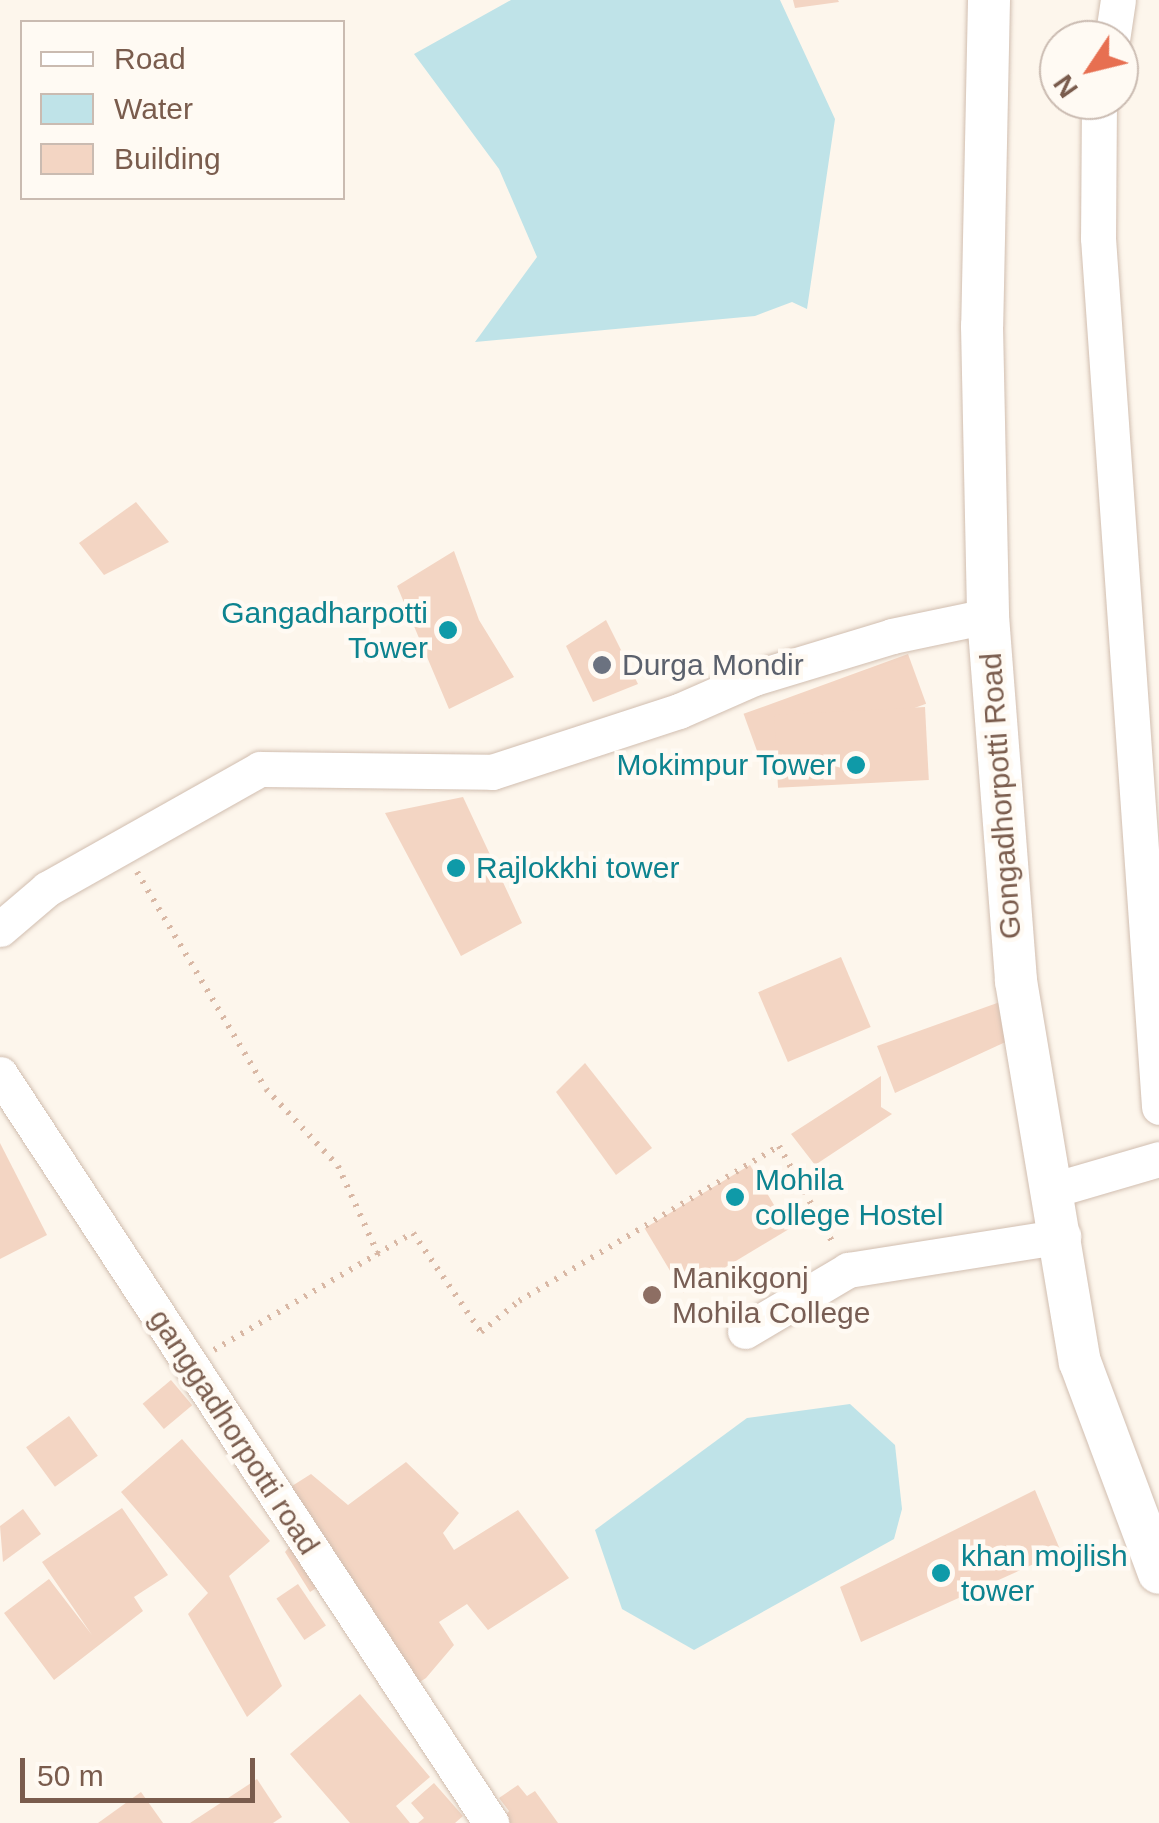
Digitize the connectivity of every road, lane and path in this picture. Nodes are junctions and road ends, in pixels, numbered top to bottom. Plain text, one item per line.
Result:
1 (989, 0) edge
2 (1099, 120) edge
3 (988, 616) junction
4 (122, 847) junction
5 (0, 929) edge
6 (0, 1074) edge
7 (1159, 1108) edge
8 (1159, 1159) edge
9 (1063, 1189) junction
10 (1063, 1236) junction
11 (378, 1254) junction
12 (848, 1270) junction
13 (746, 1331) dead end
14 (190, 1364) junction
15 (1159, 1572) edge
16 (491, 1823) edge

1 - 3 street, Gongadhorpotti Road
2 - 7 street
3 - 4 street
3 - 9 street, Gongadhorpotti Road
4 - 5 street
4 - 11 path
6 - 14 street, ganggadhorpotti road
8 - 9 street
9 - 10 street, Gongadhorpotti Road
10 - 12 street
10 - 15 street, Gongadhorpotti Road
11 - 12 path
11 - 14 path
12 - 13 street
14 - 16 street, ganggadhorpotti road

